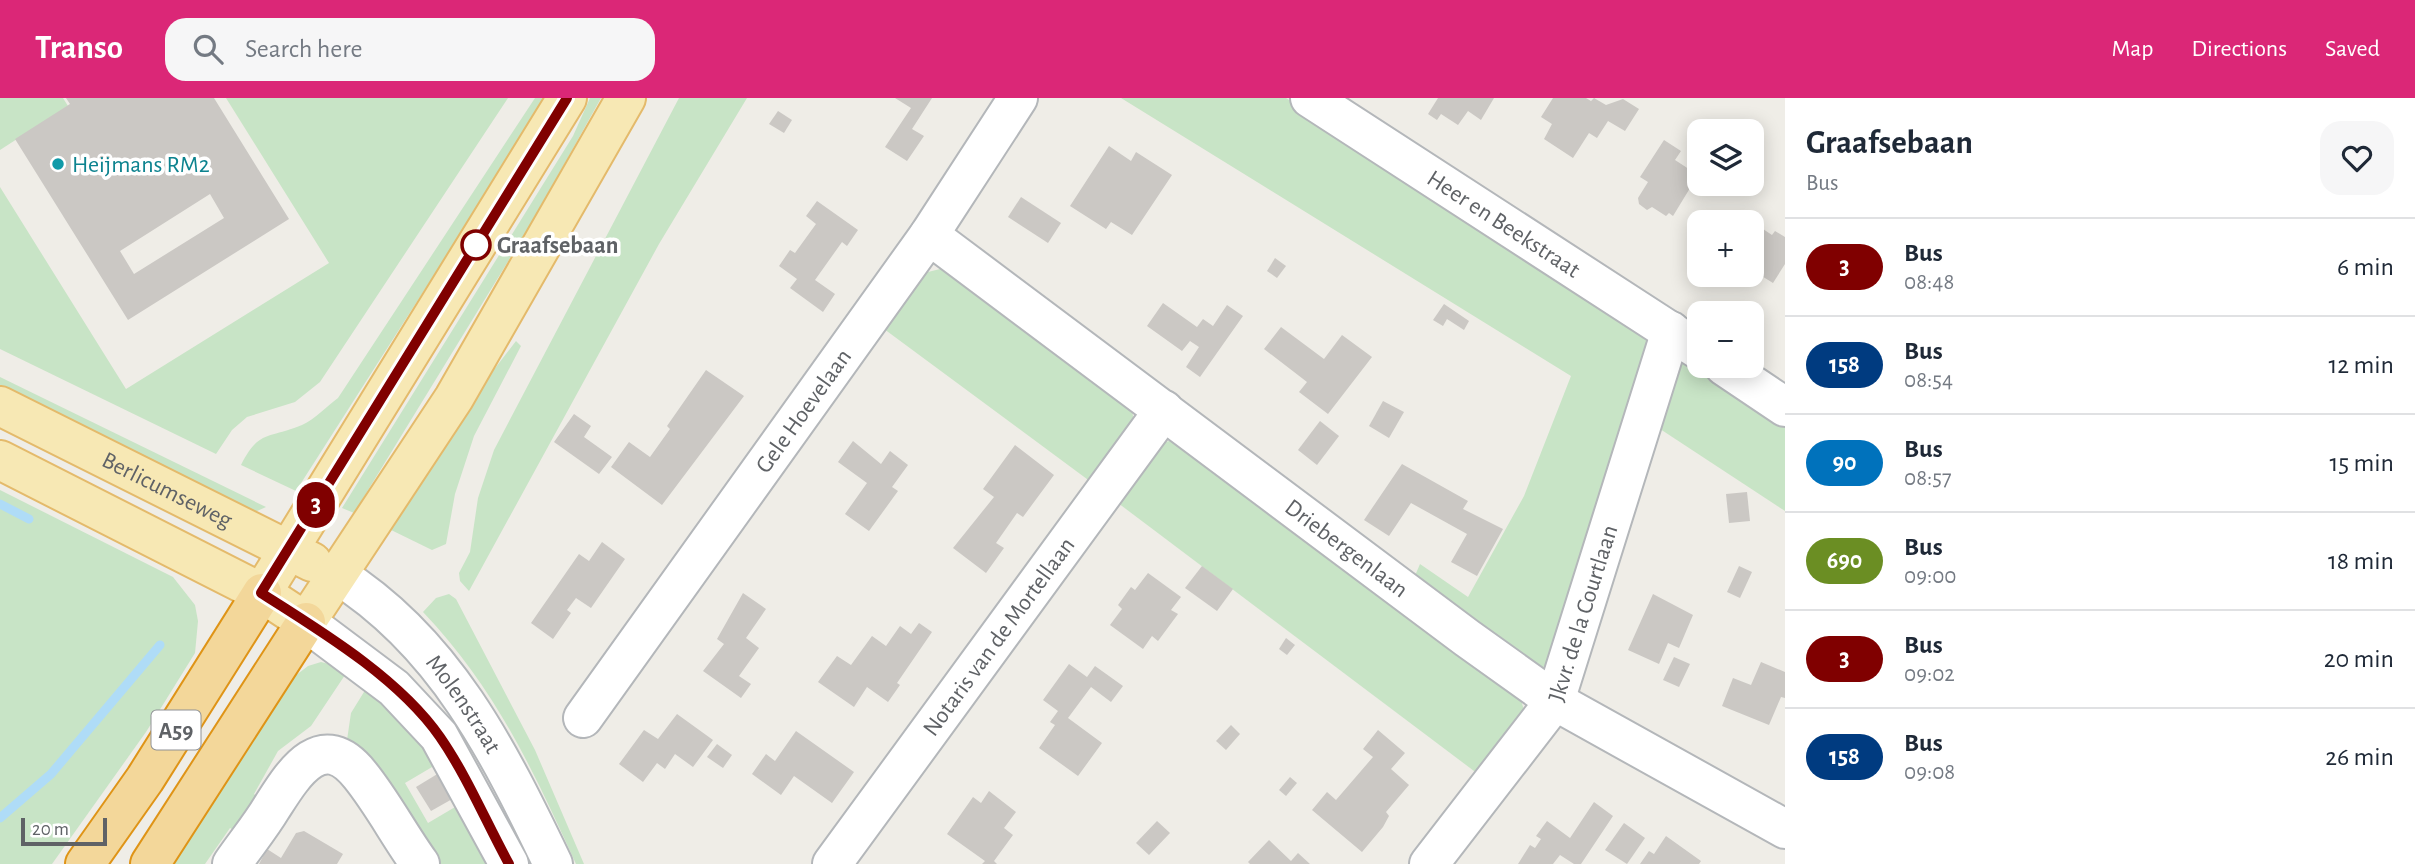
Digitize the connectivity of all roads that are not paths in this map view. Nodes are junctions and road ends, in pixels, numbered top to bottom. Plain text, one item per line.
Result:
1 (567, 98) edge
2 (626, 98) edge
3 (1018, 98) edge
4 (1310, 98) edge
5 (929, 235) junction
6 (1685, 340) edge
7 (1742, 378) edge
8 (0, 406) edge
9 (1785, 407) edge
10 (1164, 410) junction
11 (0, 460) edge
12 (289, 550) junction
13 (336, 574) junction
14 (261, 593) junction
15 (306, 622) junction
16 (1555, 701) junction
17 (583, 718) dead end
18 (1785, 829) edge
19 (85, 864) edge
20 (150, 864) edge
21 (232, 864) edge
22 (420, 864) edge
23 (509, 864) edge
24 (553, 864) edge
25 (832, 864) edge
26 (1429, 864) edge

1 - 12 main road
2 - 13 main road
3 - 5 street, Gele Hoevelaan
4 - 6 street, Heer en Beekstraat
5 - 10 street, Driebergenlaan
5 - 17 street, Gele Hoevelaan
6 - 16 street, Jkvr. de la Courtlaan
7 - 9 street
8 - 12 main road, Berlicumseweg
10 - 16 street, Driebergenlaan
10 - 25 street, Notaris van de Mortellaan
11 - 14 main road, Berlicumseweg
12 - 13 main road, Berlicumseweg
12 - 14 main road
13 - 15 main road
13 - 24 street, Molenstraat
14 - 15 main road, Berlicumseweg
14 - 19 highway, A59
15 - 20 highway, A59
15 - 23 street, Molenstraat
16 - 18 street, Driebergenlaan
16 - 26 street, Jkvr. de la Courtlaan
21 - 22 street

